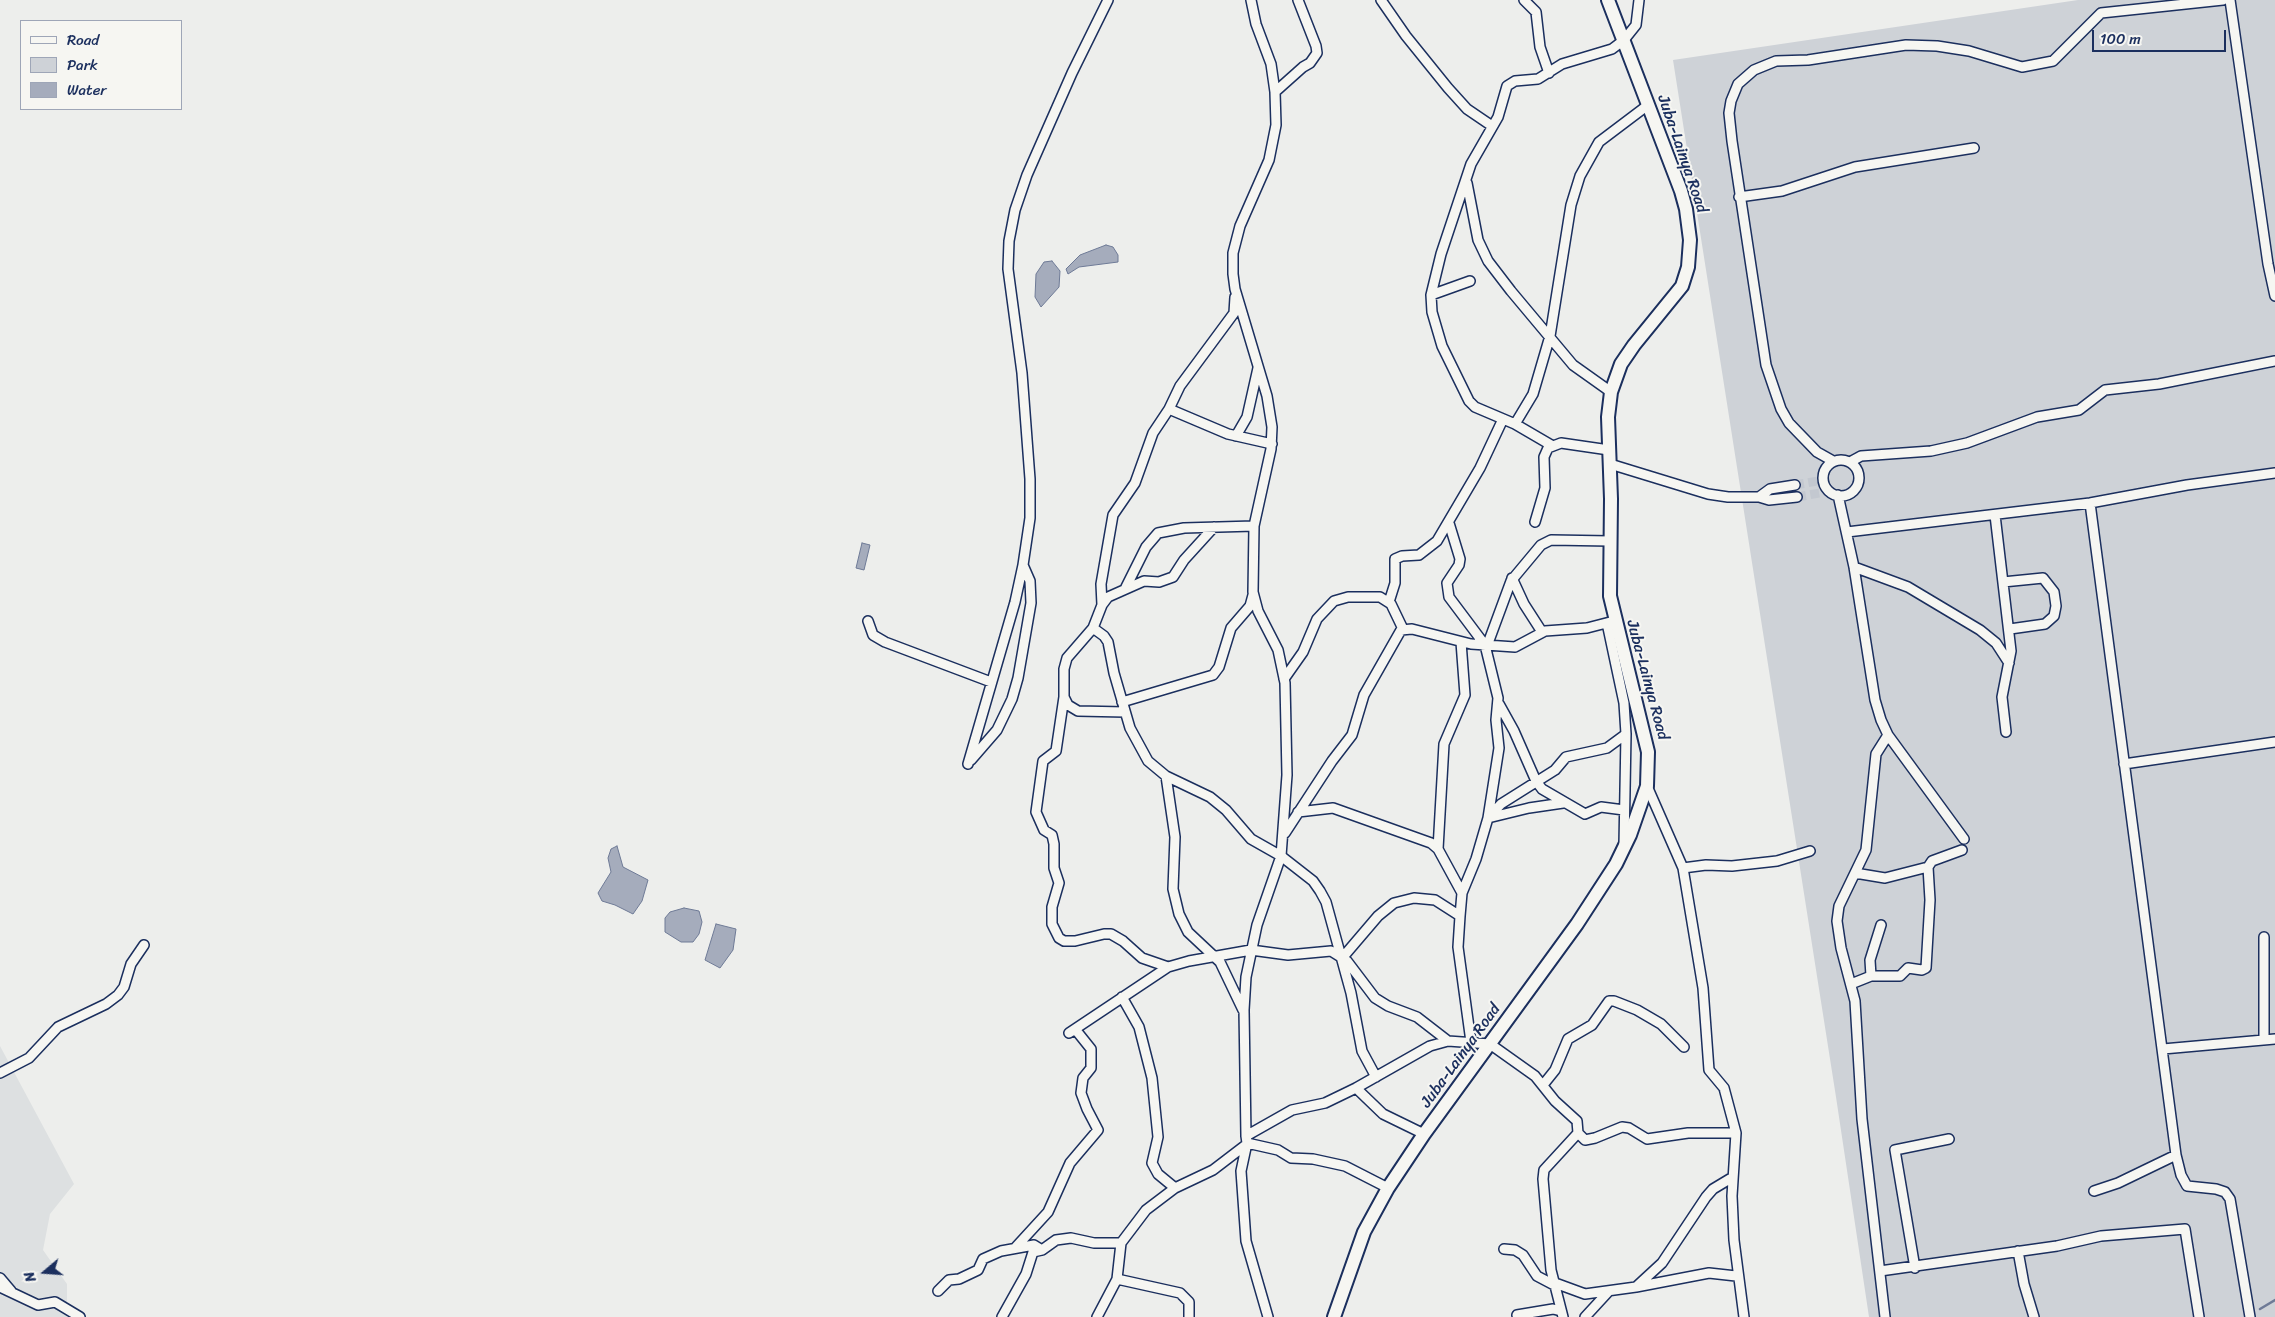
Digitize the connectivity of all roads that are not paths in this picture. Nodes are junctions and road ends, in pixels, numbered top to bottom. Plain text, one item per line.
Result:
1 (1108, 0) edge
2 (1251, 0) edge
3 (1298, 0) edge
4 (1381, 0) edge
5 (1524, 0) edge
6 (1608, 0) edge
7 (1639, 0) edge
8 (2223, 0) edge
9 (2230, 0) edge
10 (1624, 40) junction
11 (1549, 73) junction
12 (1275, 92) junction
13 (1648, 105) junction
14 (1492, 126) junction
15 (1974, 148) dead end
16 (1466, 181) junction
17 (1739, 197) junction
18 (2271, 264) edge
19 (1470, 281) dead end
20 (1235, 289) junction
21 (1431, 295) junction
22 (2275, 296) edge
23 (1550, 336) junction
24 (2275, 361) edge
25 (1259, 365) junction
26 (1611, 392) junction
27 (1169, 409) junction
28 (1502, 419) junction
29 (1515, 424) junction
30 (1236, 436) junction
31 (1272, 444) junction
32 (1551, 445) junction
33 (1609, 450) junction
34 (1833, 461) junction
35 (1850, 462) junction
36 (1610, 464) junction
37 (2275, 473) edge
38 (1795, 485) tunnel mouth
39 (1820, 493) tunnel mouth
40 (1836, 495) junction
41 (1759, 497) junction
42 (1797, 497) tunnel mouth
43 (2090, 502) junction
44 (1995, 515) junction
45 (1535, 522) dead end
46 (1449, 523) junction
47 (1254, 526) junction
48 (1214, 527) junction
49 (1847, 532) junction
50 (1610, 540) junction
51 (1023, 565) junction
52 (1854, 567) junction
53 (1512, 578) junction
54 (2003, 582) junction
55 (1126, 587) junction
56 (1253, 592) junction
57 (1389, 602) junction
58 (1102, 605) junction
59 (868, 621) dead end
60 (1611, 622) junction
61 (1093, 628) junction
62 (1403, 629) junction
63 (2010, 629) junction
64 (1542, 632) junction
65 (1461, 642) junction
66 (1486, 646) junction
67 (2009, 663) junction
68 (1284, 679) junction
69 (991, 682) junction
70 (1064, 697) junction
71 (1122, 702) junction
72 (1498, 704) junction
73 (1125, 712) junction
74 (2006, 732) dead end
75 (1626, 734) junction
76 (1888, 735) junction
77 (2275, 742) edge
78 (2124, 764) junction
79 (1166, 776) junction
80 (1536, 781) junction
81 (1647, 786) junction
82 (1563, 804) junction
83 (1624, 810) junction
84 (1298, 812) junction
85 (1488, 818) junction
86 (1284, 834) junction
87 (1964, 839) dead end
88 (1624, 848) junction
89 (1438, 849) junction
90 (1962, 850) dead end
91 (1810, 851) dead end
92 (1281, 856) junction
93 (1928, 867) junction
94 (1683, 868) junction
95 (1856, 873) junction
96 (1462, 894) junction
97 (1460, 916) junction
98 (1881, 925) dead end
99 (2264, 938) dead end
100 (144, 945) dead end
101 (1251, 950) junction
102 (1342, 956) junction
103 (1214, 957) junction
104 (1168, 967) junction
105 (1871, 976) junction
106 (1851, 984) junction
107 (1122, 997) junction
108 (1244, 1010) junction
109 (2275, 1039) edge
110 (2264, 1040) junction
111 (1448, 1041) junction
112 (1471, 1042) junction
113 (1490, 1044) junction
114 (1684, 1047) dead end
115 (2163, 1049) junction
116 (0, 1073) edge
117 (1376, 1077) junction
118 (1543, 1085) junction
119 (1356, 1088) junction
120 (1736, 1132) junction
121 (1578, 1133) junction
122 (1424, 1134) junction
123 (1948, 1139) dead end
124 (1246, 1140) junction
125 (2176, 1155) junction
126 (1733, 1177) junction
127 (1175, 1188) junction
128 (1388, 1188) junction
129 (2094, 1191) dead end
130 (1121, 1242) junction
131 (1015, 1248) junction
132 (1504, 1249) dead end
133 (1042, 1250) junction
134 (2018, 1251) junction
135 (1915, 1268) junction
136 (1880, 1271) junction
137 (1736, 1276) dead end
138 (0, 1278) edge
139 (1117, 1279) junction
140 (1556, 1284) junction
141 (0, 1287) edge
142 (1636, 1287) junction
143 (1608, 1291) junction
144 (938, 1292) dead end
145 (15, 1295) junction
146 (1562, 1314) edge
147 (1517, 1315) dead end
148 (80, 1317) edge
149 (1002, 1317) edge
150 (1097, 1317) edge
151 (1188, 1317) edge
152 (1268, 1317) edge
153 (1334, 1317) edge
154 (1586, 1317) edge
155 (1744, 1317) edge
156 (1885, 1317) edge
157 (2034, 1317) edge
158 (2199, 1317) edge
159 (2250, 1317) edge

1 - 51 street
2 - 12 street
3 - 12 street
4 - 14 street
5 - 11 street
6 - 10 main road, Juba-Lainya Road
7 - 10 street
8 - 17 street
9 - 18 street
10 - 11 street
10 - 13 main road, Juba-Lainya Road
11 - 14 street
12 - 20 street
13 - 23 street
13 - 26 main road, Juba-Lainya Road
14 - 16 street
15 - 17 street
16 - 21 street
16 - 23 street
17 - 34 street
18 - 22 street
19 - 21 street
20 - 25 street
20 - 27 street
21 - 28 street
23 - 26 street
23 - 29 street
24 - 35 street
25 - 30 street
25 - 31 street
26 - 33 main road, Juba-Lainya Road
27 - 30 street
27 - 58 street
28 - 29 street
28 - 46 street
29 - 32 street
30 - 31 street
31 - 47 street
32 - 33 street
32 - 45 street
33 - 36 main road, Juba-Lainya Road
34 - 35 street
34 - 40 street
35 - 40 street
36 - 41 street
36 - 50 main road, Juba-Lainya Road
37 - 43 street
38 - 41 street
39 - 40 street
40 - 49 street
41 - 42 street
43 - 44 street
43 - 78 street
44 - 49 street
44 - 54 street
46 - 57 street
46 - 66 street
47 - 48 street
47 - 56 street
48 - 55 street
48 - 55 street
49 - 52 street
50 - 53 street
50 - 60 main road, Juba-Lainya Road
51 - 69 street
51 - 69 street
52 - 67 street
52 - 76 street
53 - 64 street
53 - 66 street
54 - 63 street
54 - 63 street
55 - 58 street
56 - 68 street
56 - 71 street
57 - 62 street
57 - 68 street
58 - 61 street
59 - 69 street
60 - 64 street
60 - 75 street
60 - 81 main road, Juba-Lainya Road
61 - 70 street
61 - 71 street
62 - 65 street
62 - 84 street
63 - 67 street
64 - 66 street
65 - 66 street
65 - 89 street
66 - 72 street
67 - 74 street
68 - 86 street
70 - 73 street
70 - 104 street
71 - 73 street
72 - 80 street
72 - 85 street
73 - 79 street
75 - 80 street
75 - 83 street
76 - 87 street
76 - 95 street
77 - 78 street
78 - 115 street
79 - 92 street
79 - 103 street
80 - 82 street
80 - 85 street
81 - 88 main road, Juba-Lainya Road
81 - 94 street
82 - 83 street
82 - 85 street
83 - 88 street
84 - 86 street
84 - 89 street
85 - 96 street
86 - 92 street
88 - 113 main road, Juba-Lainya Road
89 - 96 street
90 - 93 street
91 - 94 street
92 - 101 street
92 - 102 street
93 - 95 street
93 - 105 street
94 - 120 street
95 - 106 street
96 - 97 street
97 - 102 street
97 - 112 street
98 - 105 street
99 - 110 street
100 - 116 street
101 - 102 street
101 - 103 street
101 - 108 street
102 - 111 street
102 - 117 street
103 - 104 street
103 - 108 street
104 - 107 street
105 - 106 street
106 - 136 street
107 - 127 street
107 - 131 street
108 - 124 street
109 - 110 street
110 - 115 street
111 - 112 street
111 - 117 street
112 - 113 street
113 - 118 street
113 - 122 main road, Juba-Lainya Road
114 - 118 street
115 - 125 street
117 - 119 street
118 - 121 street
119 - 122 street
119 - 124 street
120 - 121 street
120 - 126 street
121 - 140 street
122 - 128 main road, Juba-Lainya Road
123 - 135 street
124 - 127 street
124 - 128 street
124 - 152 street
125 - 129 street
125 - 159 street
126 - 142 street
126 - 155 street
127 - 130 street
128 - 153 main road, Juba-Lainya Road
130 - 133 street
130 - 139 street
131 - 133 street
131 - 144 street
132 - 140 street
133 - 149 street
134 - 135 street
134 - 157 street
134 - 158 street
135 - 136 street
136 - 156 street
137 - 142 street
138 - 145 street
139 - 150 street
139 - 151 street
140 - 143 street
140 - 146 street
141 - 145 street
142 - 143 street
143 - 154 street
145 - 148 street
146 - 147 street

